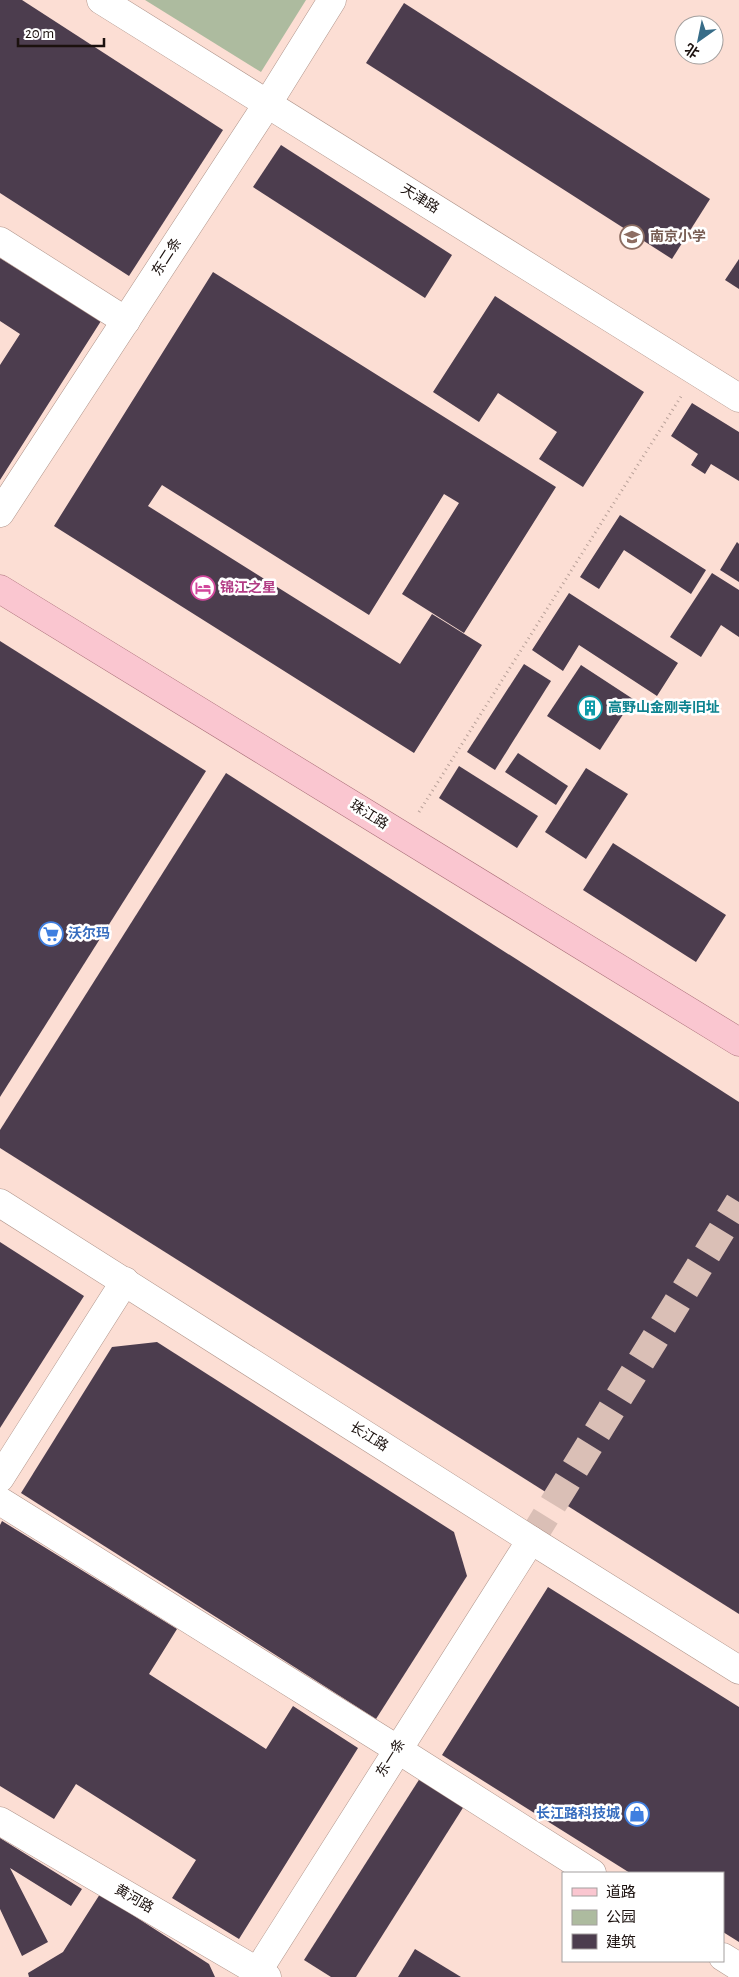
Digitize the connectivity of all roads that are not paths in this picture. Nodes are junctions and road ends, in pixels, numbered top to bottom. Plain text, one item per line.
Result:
1 (101, 0) edge
2 (332, 0) edge
3 (268, 103) junction
4 (0, 240) edge
5 (126, 321) junction
6 (739, 398) edge
7 (0, 513) edge
8 (0, 589) edge
9 (739, 1042) edge
10 (0, 1203) edge
11 (125, 1281) junction
12 (0, 1478) edge
13 (0, 1501) edge
14 (530, 1540) junction
15 (739, 1670) edge
16 (397, 1748) junction
17 (0, 1821) edge
18 (590, 1872) edge
19 (724, 1958) edge
20 (739, 1967) edge
21 (260, 1975) edge

1 - 3 street, 天津路
2 - 3 street, 东二条
3 - 5 street, 东二条
3 - 6 street, 天津路
4 - 5 street
5 - 7 street, 东二条
8 - 9 main road, 珠江路
10 - 11 street, 长江路
11 - 12 street
11 - 14 street, 长江路
13 - 16 street
14 - 15 street, 长江路
14 - 16 street, 东一条
16 - 18 street
16 - 21 street, 东一条
17 - 21 street, 黄河路
19 - 20 street

